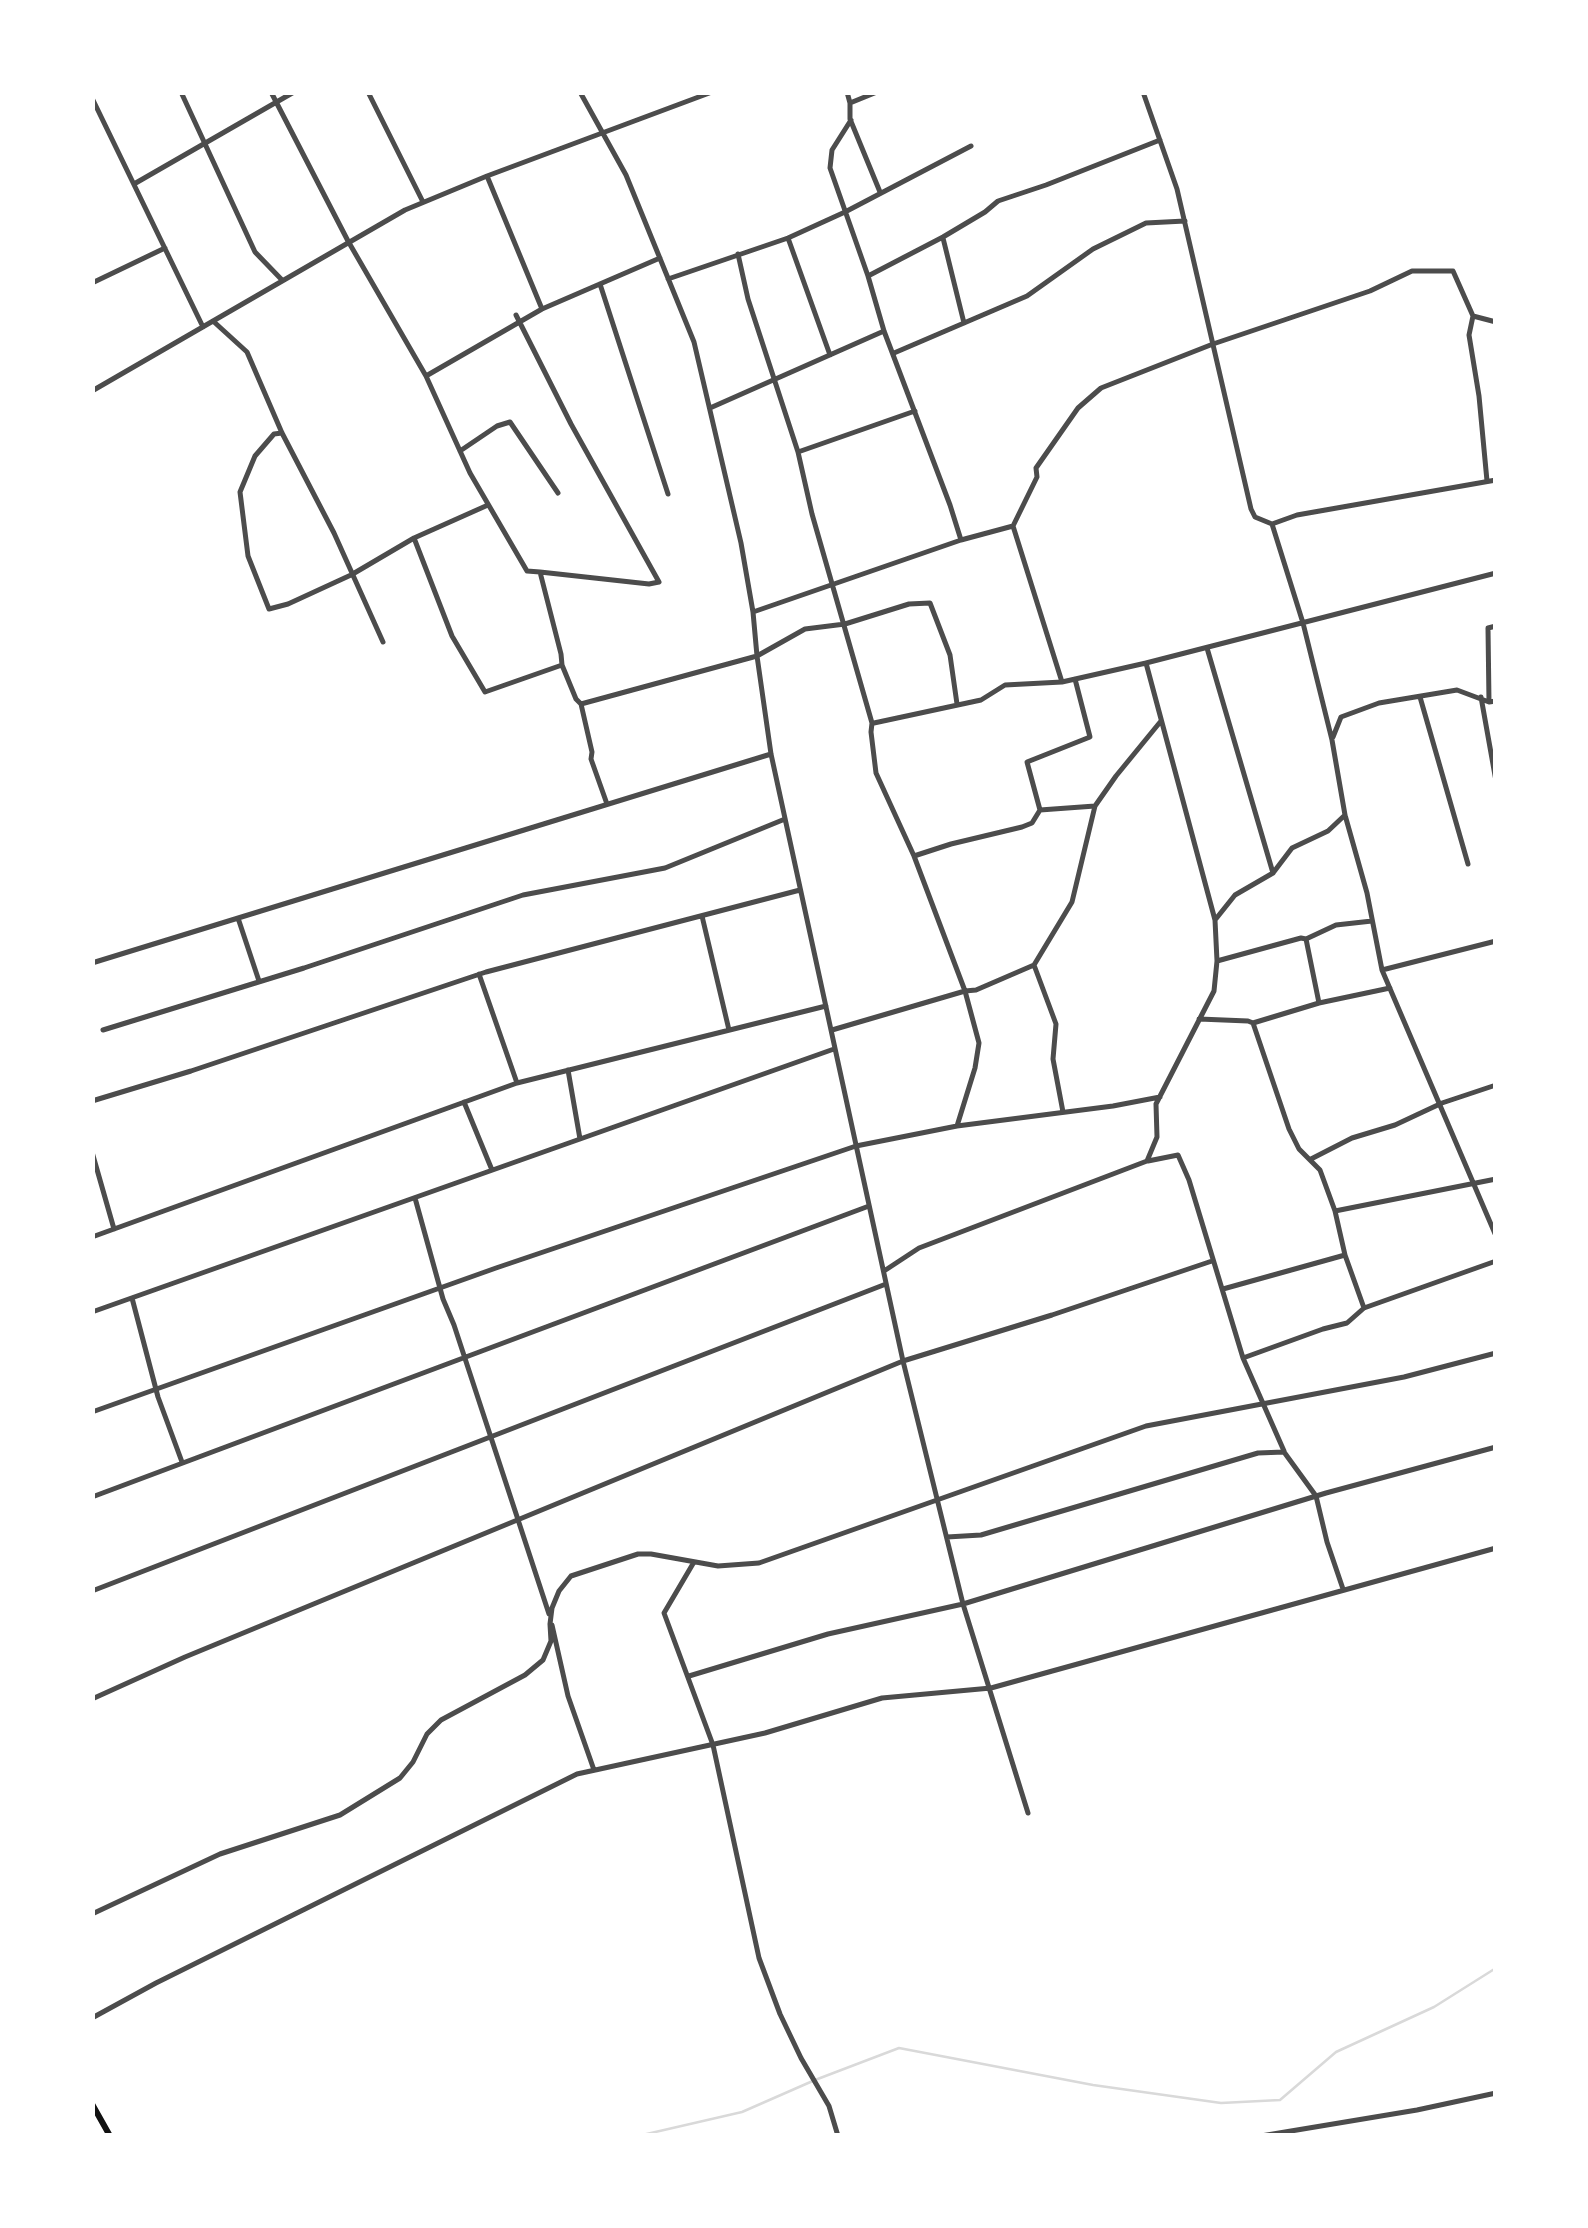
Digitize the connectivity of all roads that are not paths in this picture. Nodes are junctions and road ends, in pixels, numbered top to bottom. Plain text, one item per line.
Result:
1 (181, 92) edge
2 (271, 92) edge
3 (294, 92) edge
4 (368, 92) edge
5 (580, 92) edge
6 (712, 92) edge
7 (847, 92) edge
8 (877, 92) edge
9 (1143, 92) edge
10 (92, 98) edge
11 (276, 101) junction
12 (850, 103) junction
13 (851, 120) junction
14 (605, 133) junction
15 (1160, 140) junction
16 (203, 142) junction
17 (970, 146) dead end
18 (487, 176) junction
19 (134, 184) junction
20 (880, 192) junction
21 (423, 202) junction
22 (845, 212) junction
23 (1184, 221) junction
24 (942, 236) junction
25 (788, 238) junction
26 (348, 241) junction
27 (165, 248) junction
28 (738, 254) junction
29 (660, 258) junction
30 (868, 276) junction
31 (668, 278) junction
32 (282, 280) junction
33 (92, 284) edge
34 (600, 284) junction
35 (542, 309) junction
36 (1473, 316) junction
37 (518, 318) junction
38 (213, 321) junction
39 (964, 322) junction
40 (1496, 322) edge
41 (203, 326) junction
42 (884, 331) junction
43 (1213, 344) junction
44 (894, 353) junction
45 (830, 355) junction
46 (426, 376) junction
47 (774, 380) junction
48 (92, 390) edge
49 (710, 408) junction
50 (915, 410) junction
51 (282, 433) junction
52 (460, 451) junction
53 (798, 452) junction
54 (1496, 480) edge
55 (1487, 481) junction
56 (558, 492) dead end
57 (668, 494) dead end
58 (488, 505) junction
59 (1272, 524) junction
60 (1013, 526) junction
61 (414, 538) junction
62 (961, 540) junction
63 (540, 572) junction
64 (1496, 573) edge
65 (352, 575) junction
66 (833, 584) junction
67 (753, 612) junction
68 (1303, 623) junction
69 (845, 624) junction
70 (1496, 626) edge
71 (383, 642) dead end
72 (1207, 648) junction
73 (757, 656) junction
74 (1146, 663) junction
75 (562, 665) junction
76 (1075, 679) junction
77 (1062, 682) junction
78 (1420, 697) junction
79 (1481, 697) junction
80 (1492, 702) edge
81 (581, 704) junction
82 (957, 704) junction
83 (1161, 722) junction
84 (872, 723) junction
85 (1332, 740) junction
86 (771, 754) junction
87 (1495, 771) edge
88 (1496, 781) edge
89 (607, 804) junction
90 (1095, 806) junction
91 (1040, 810) junction
92 (1345, 815) junction
93 (785, 819) junction
94 (914, 856) junction
95 (1468, 864) dead end
96 (1273, 874) junction
97 (800, 890) junction
98 (702, 916) junction
99 (238, 918) junction
100 (1215, 920) junction
101 (1372, 921) junction
102 (1306, 939) junction
103 (1496, 941) edge
104 (1216, 961) junction
105 (92, 964) edge
106 (1034, 965) junction
107 (1382, 970) junction
108 (478, 974) junction
109 (260, 981) junction
110 (1390, 988) junction
111 (965, 991) junction
112 (1319, 1003) junction
113 (826, 1006) junction
114 (1200, 1019) junction
115 (1253, 1023) junction
116 (103, 1030) dead end
117 (729, 1030) junction
118 (831, 1030) junction
119 (835, 1049) junction
120 (568, 1070) junction
121 (516, 1082) junction
122 (1496, 1085) edge
123 (1160, 1097) junction
124 (92, 1100) edge
125 (464, 1102) junction
126 (1441, 1106) junction
127 (1063, 1112) junction
128 (956, 1126) junction
129 (580, 1139) junction
130 (856, 1146) junction
131 (92, 1152) edge
132 (1311, 1159) junction
133 (1147, 1162) junction
134 (492, 1170) junction
135 (1496, 1179) edge
136 (1474, 1184) junction
137 (415, 1198) junction
138 (869, 1206) junction
139 (1335, 1210) junction
140 (114, 1230) junction
141 (1496, 1236) edge
142 (92, 1237) edge
143 (1346, 1255) junction
144 (1212, 1261) junction
145 (1496, 1261) edge
146 (884, 1272) junction
147 (886, 1284) junction
148 (440, 1288) junction
149 (1223, 1289) junction
150 (132, 1298) junction
151 (1364, 1308) junction
152 (92, 1312) edge
153 (1496, 1353) edge
154 (464, 1358) junction
155 (1243, 1358) junction
156 (903, 1361) junction
157 (157, 1389) junction
158 (1263, 1404) junction
159 (92, 1412) edge
160 (490, 1437) junction
161 (1496, 1447) edge
162 (1284, 1452) junction
163 (183, 1463) junction
164 (1316, 1496) junction
165 (92, 1497) edge
166 (938, 1500) junction
167 (518, 1520) junction
168 (947, 1537) junction
169 (1496, 1548) edge
170 (694, 1562) junction
171 (1343, 1589) junction
172 (92, 1590) edge
173 (963, 1604) junction
174 (550, 1616) junction
175 (689, 1676) junction
176 (991, 1688) junction
177 (92, 1699) edge
178 (713, 1745) junction
179 (594, 1770) junction
180 (1028, 1812) dead end
181 (92, 1914) edge
182 (92, 2018) edge
183 (1496, 2092) edge
184 (92, 2104) edge
185 (110, 2136) edge
186 (838, 2136) edge
187 (1261, 2136) edge

1 - 16 street
2 - 11 street
3 - 11 street
4 - 21 street
5 - 14 street
6 - 14 street
7 - 12 street
8 - 12 street
9 - 15 street
10 - 19 street
11 - 16 street
11 - 26 street
12 - 13 street
13 - 20 street
13 - 22 street
14 - 18 street
14 - 29 street
15 - 23 street
15 - 24 street
16 - 19 street
16 - 32 street
17 - 20 street
18 - 21 street
18 - 35 street
19 - 27 street
20 - 22 street
21 - 26 street
22 - 25 street
22 - 30 street
23 - 39 street
23 - 43 street
24 - 30 street
24 - 39 street
25 - 28 street
25 - 45 street
26 - 32 street
26 - 46 street
27 - 33 street
27 - 41 street
28 - 31 street
28 - 47 street
29 - 31 street
29 - 34 street
30 - 42 street
31 - 49 street
32 - 38 street
34 - 35 street
34 - 57 street
35 - 37 street
36 - 40 street
36 - 43 street
36 - 55 street
37 - 46 street
37 - 63 street
38 - 41 street
38 - 51 street
39 - 44 street
41 - 48 street
42 - 44 street
42 - 45 street
43 - 59 street
43 - 60 street
44 - 50 street
45 - 47 street
46 - 52 street
47 - 49 street
47 - 53 street
49 - 67 street
50 - 53 street
50 - 62 street
51 - 65 street
51 - 65 street
52 - 56 street
52 - 58 street
53 - 66 street
54 - 55 street
55 - 59 street
58 - 61 street
58 - 63 street
59 - 68 street
60 - 62 street
60 - 77 street
61 - 65 street
61 - 75 street
62 - 66 street
63 - 75 street
64 - 68 street
65 - 71 street
66 - 67 street
66 - 69 street
67 - 73 street
68 - 72 street
68 - 85 street
69 - 73 street
69 - 82 street
69 - 84 street
70 - 80 street
72 - 74 street
72 - 96 street
73 - 81 street
73 - 86 street
74 - 76 street
74 - 83 street
75 - 81 street
76 - 77 street
76 - 91 street
77 - 82 street
78 - 79 street
78 - 85 street
78 - 95 street
79 - 80 street
79 - 87 street
81 - 89 street
82 - 84 street
83 - 90 street
83 - 100 street
84 - 94 street
85 - 92 street
86 - 89 street
86 - 93 street
87 - 88 street
89 - 99 street
90 - 91 street
90 - 106 street
91 - 94 street
92 - 96 street
92 - 101 street
93 - 97 street
93 - 109 street
94 - 111 street
96 - 100 street
97 - 98 street
97 - 113 street
98 - 108 street
98 - 117 street
99 - 105 street
99 - 109 street
100 - 104 street
101 - 102 street
101 - 107 street
102 - 104 street
102 - 112 street
103 - 107 street
104 - 114 street
106 - 111 street
106 - 127 street
107 - 110 street
108 - 121 street
108 - 124 street
109 - 116 street
110 - 112 street
110 - 126 street
111 - 118 street
111 - 128 street
112 - 115 street
113 - 117 street
113 - 118 street
114 - 115 street
114 - 123 street
115 - 132 street
117 - 120 street
118 - 119 street
119 - 129 street
119 - 130 street
120 - 121 street
120 - 129 street
121 - 125 street
122 - 126 street
123 - 127 street
123 - 133 street
125 - 134 street
125 - 140 street
126 - 132 street
126 - 136 street
127 - 128 street
128 - 130 street
129 - 134 street
130 - 138 street
130 - 148 street
131 - 140 street
132 - 139 street
133 - 144 street
133 - 146 street
134 - 137 street
135 - 136 street
136 - 139 street
136 - 141 street
137 - 148 street
137 - 150 street
138 - 146 street
138 - 154 street
139 - 143 street
140 - 142 street
143 - 149 street
143 - 151 street
144 - 149 street
144 - 156 street
145 - 151 street
146 - 147 street
147 - 156 street
147 - 160 street
148 - 154 street
148 - 157 street
149 - 155 street
150 - 152 street
150 - 157 street
151 - 155 street
153 - 158 street
154 - 160 street
154 - 163 street
155 - 158 street
156 - 166 street
156 - 167 street
157 - 159 street
157 - 163 street
158 - 162 street
158 - 166 street
160 - 167 street
160 - 172 street
161 - 164 street
162 - 164 street
162 - 168 street
163 - 165 street
164 - 171 street
164 - 173 street
166 - 168 street
166 - 170 street
167 - 174 street
167 - 177 street
168 - 173 street
169 - 171 street
170 - 174 street
170 - 175 street
171 - 176 street
173 - 175 street
173 - 176 street
174 - 179 street
174 - 181 street
175 - 178 street
176 - 178 street
176 - 180 street
178 - 179 street
178 - 186 street
179 - 182 street
183 - 187 street
184 - 185 main road

